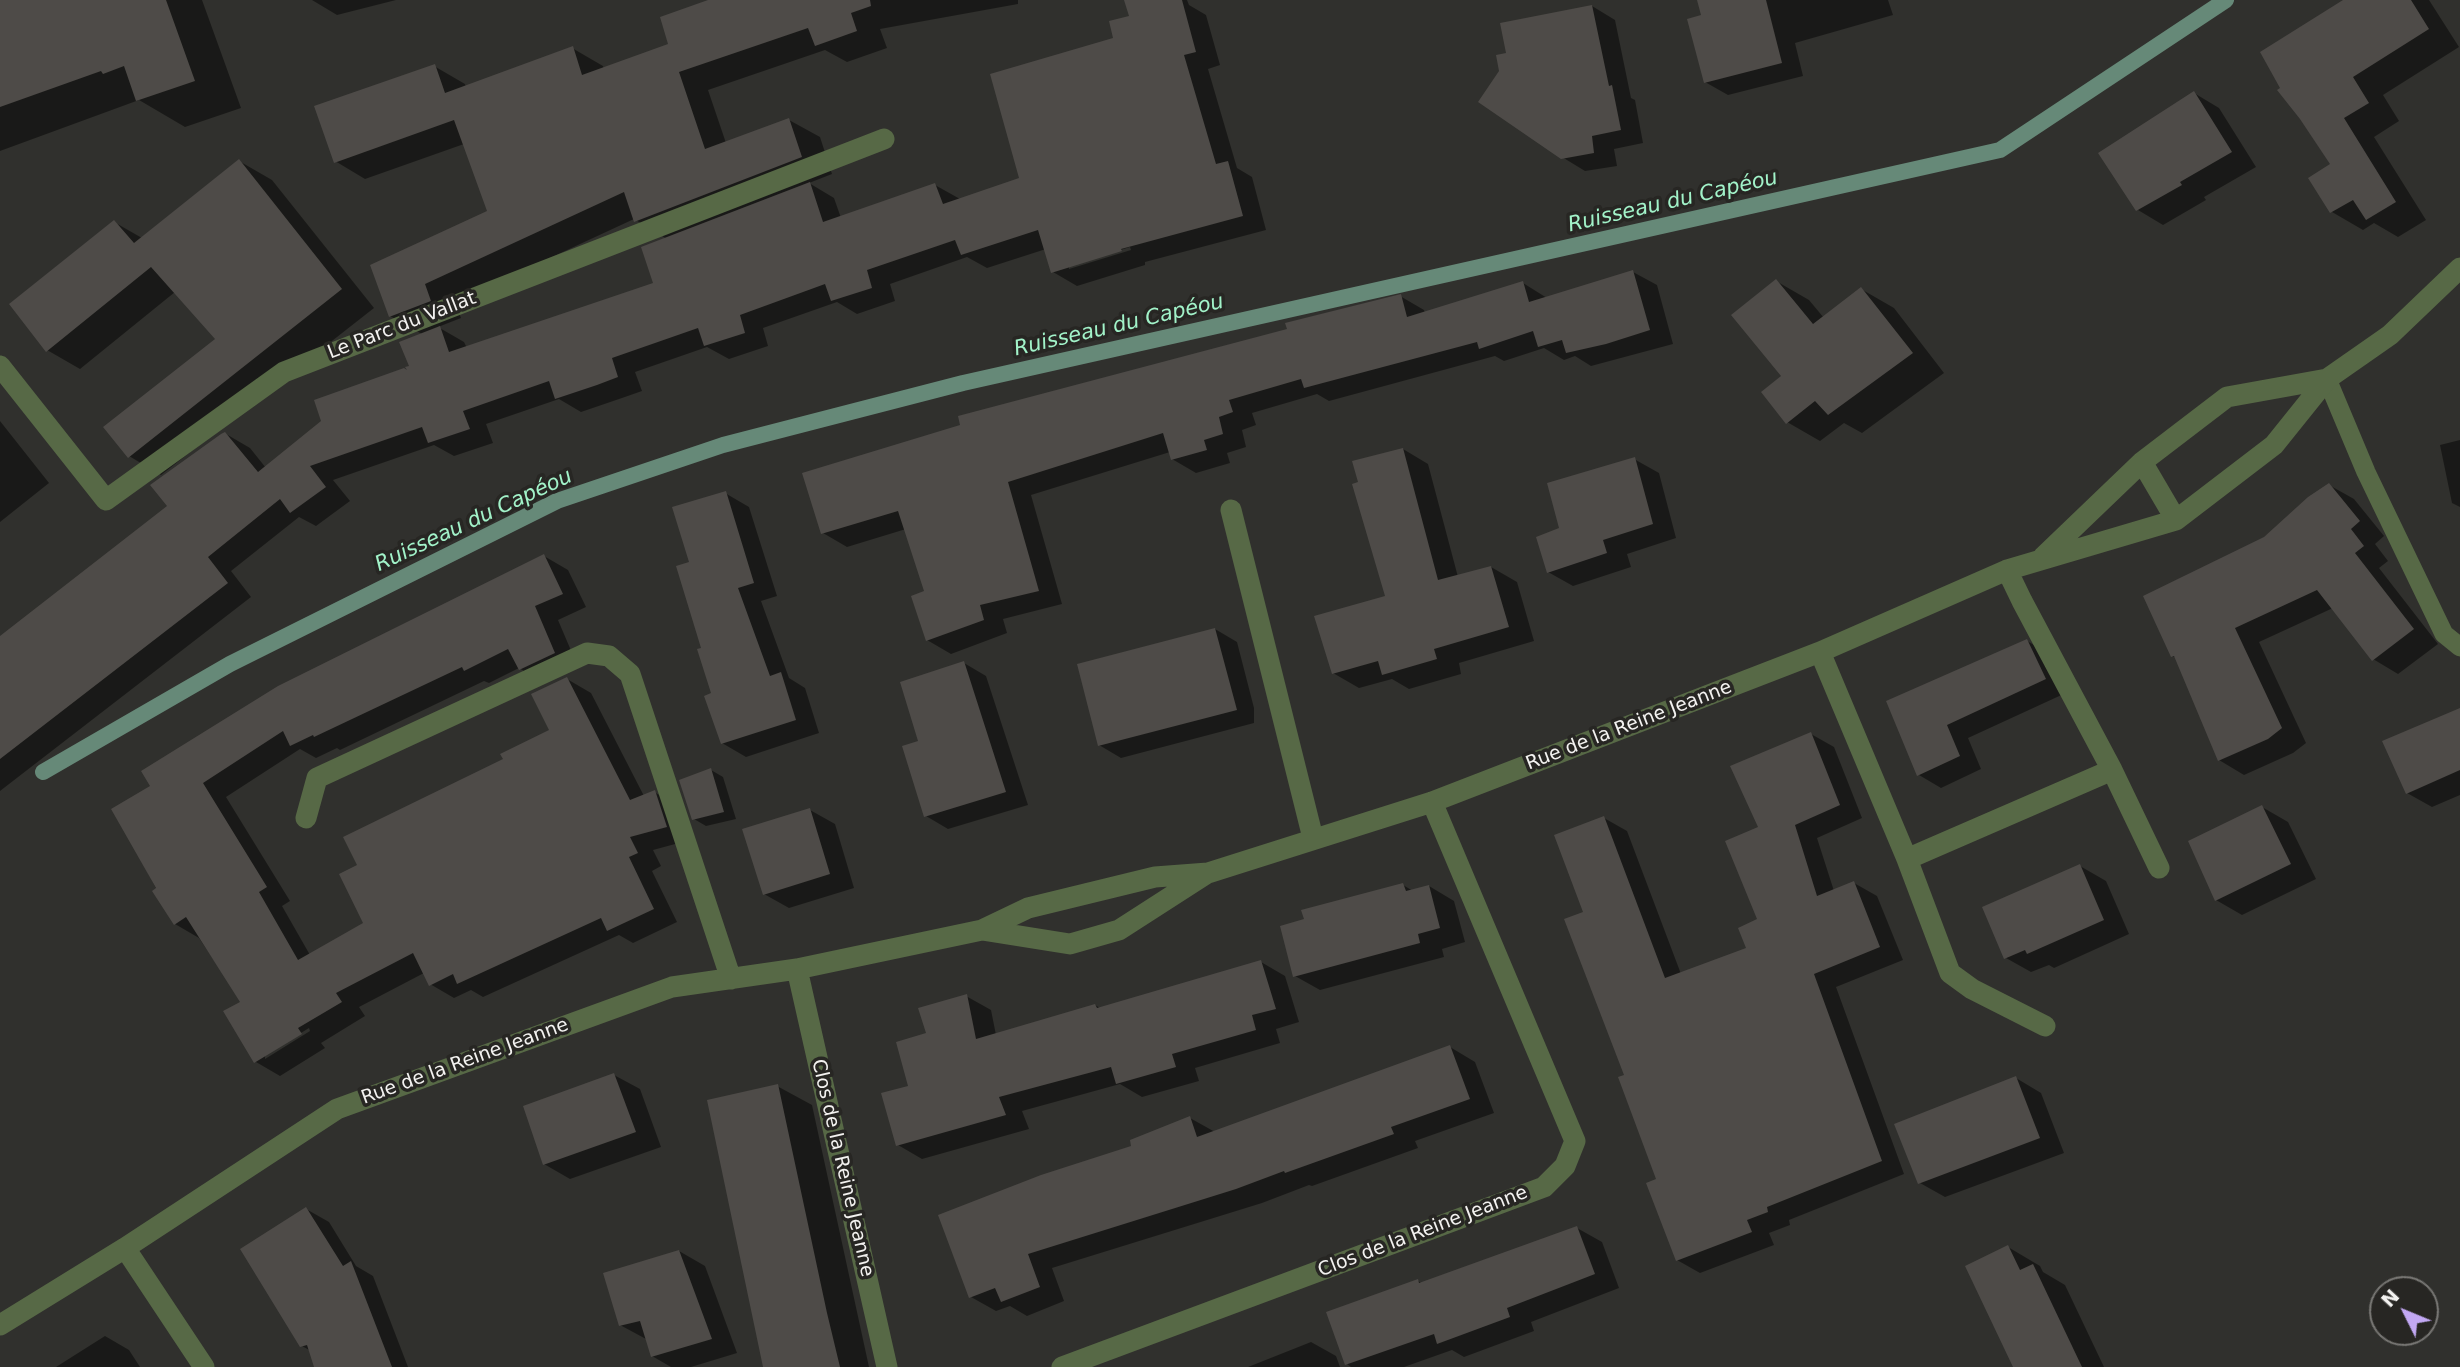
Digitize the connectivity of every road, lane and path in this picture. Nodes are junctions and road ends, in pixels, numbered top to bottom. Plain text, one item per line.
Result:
1 (884, 139) dead end
2 (2460, 268) edge
3 (0, 366) edge
4 (2327, 379) junction
5 (2142, 462) junction
6 (1231, 510) dead end
7 (2176, 520) junction
8 (2042, 558) junction
9 (2007, 570) junction
10 (2460, 647) edge
11 (1820, 652) junction
12 (2112, 771) junction
13 (1432, 802) junction
14 (306, 818) dead end
15 (1313, 838) junction
16 (1908, 859) junction
17 (2160, 868) dead end
18 (1208, 873) junction
19 (982, 930) junction
20 (797, 969) junction
21 (731, 979) junction
22 (2045, 1026) dead end
23 (125, 1248) junction
24 (0, 1325) edge
25 (204, 1367) edge
26 (887, 1367) edge
27 (1062, 1367) edge

1 - 3 street, Le Parc du Vallat
2 - 4 street, Rue de la Reine Jeanne
4 - 5 street, Rue de la Reine Jeanne
4 - 7 street, Rue de la Reine Jeanne
4 - 10 lane
5 - 7 street
5 - 8 street, Rue de la Reine Jeanne
6 - 15 street
7 - 8 street, Rue de la Reine Jeanne
8 - 9 street, Rue de la Reine Jeanne
9 - 11 street, Rue de la Reine Jeanne
9 - 12 street
11 - 13 street, Rue de la Reine Jeanne
11 - 16 street
12 - 16 street
12 - 17 street
13 - 15 street, Rue de la Reine Jeanne
13 - 27 street, Clos de la Reine Jeanne
14 - 21 street
15 - 18 street, Rue de la Reine Jeanne
16 - 22 street
18 - 19 street, Rue de la Reine Jeanne
18 - 19 street, Rue de la Reine Jeanne
19 - 20 street, Rue de la Reine Jeanne
20 - 21 street, Rue de la Reine Jeanne
20 - 26 street, Clos de la Reine Jeanne
21 - 23 street, Rue de la Reine Jeanne
23 - 24 street, Rue de la Reine Jeanne
23 - 25 street

